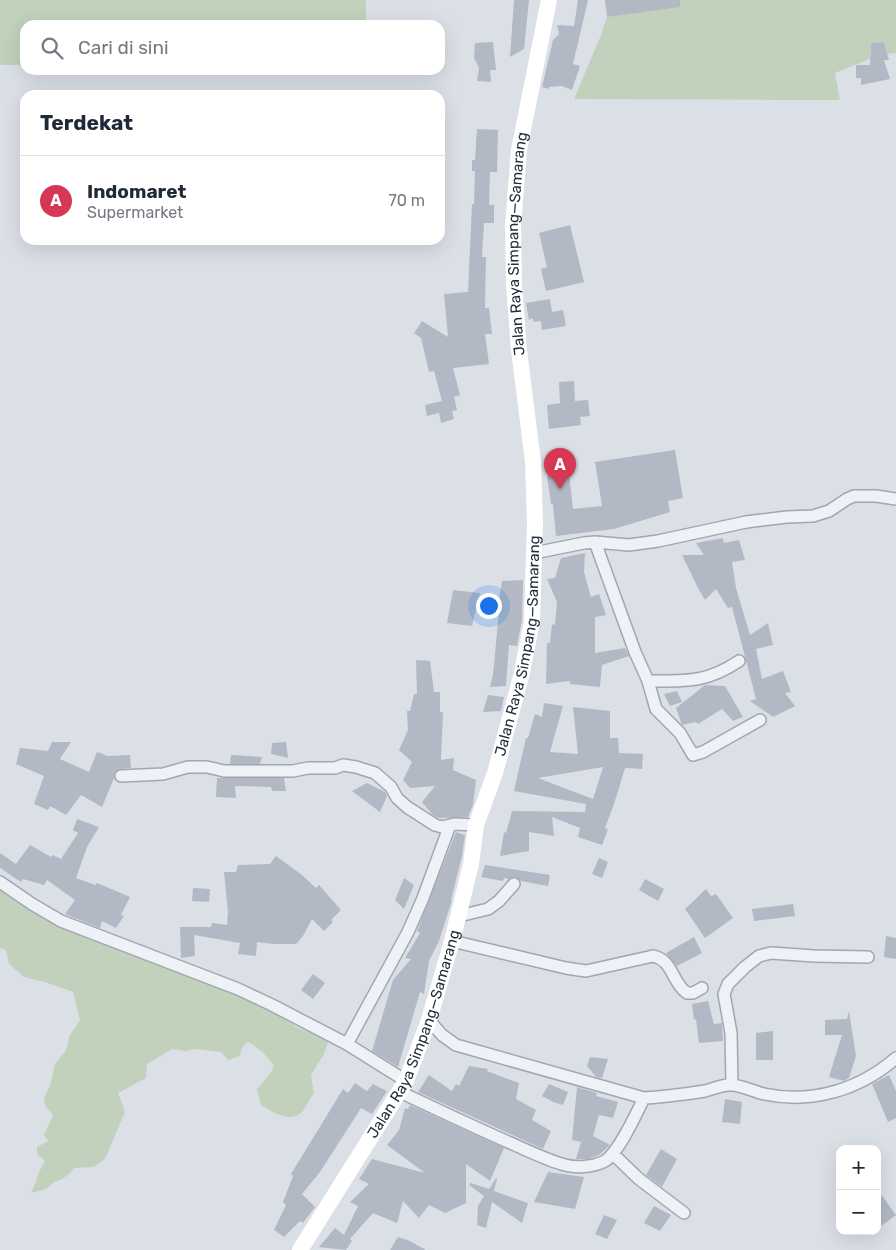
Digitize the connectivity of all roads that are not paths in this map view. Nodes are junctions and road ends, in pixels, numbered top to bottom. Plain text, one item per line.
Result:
1 (549, 0) edge
2 (896, 499) edge
3 (595, 542) junction
4 (534, 552) junction
5 (739, 662) dead end
6 (648, 681) junction
7 (760, 720) dead end
8 (121, 776) dead end
9 (476, 824) junction
10 (450, 825) junction
11 (0, 882) edge
12 (514, 884) dead end
13 (459, 916) junction
14 (452, 941) junction
15 (868, 957) dead end
16 (702, 988) dead end
17 (429, 1020) junction
18 (347, 1044) junction
19 (896, 1058) edge
20 (732, 1084) junction
21 (403, 1087) junction
22 (644, 1098) junction
23 (613, 1154) junction
24 (684, 1212) dead end
25 (300, 1250) edge

1 - 4 main road, Jalan Raya Simpang—Samarang
2 - 3 street
3 - 4 street
3 - 6 street
4 - 9 main road, Jalan Raya Simpang—Samarang
5 - 6 street
6 - 7 street
8 - 10 street
9 - 10 street
9 - 13 main road, Jalan Raya Simpang—Samarang
10 - 18 street
11 - 18 street
12 - 13 street
13 - 14 main road, Jalan Raya Simpang—Samarang
14 - 16 street
14 - 17 main road, Jalan Raya Simpang—Samarang
15 - 20 street
17 - 21 main road, Jalan Raya Simpang—Samarang
17 - 22 street
18 - 21 street
19 - 20 street
20 - 22 street
21 - 23 street
21 - 25 main road, Jalan Raya Simpang—Samarang
22 - 23 street
23 - 24 street

